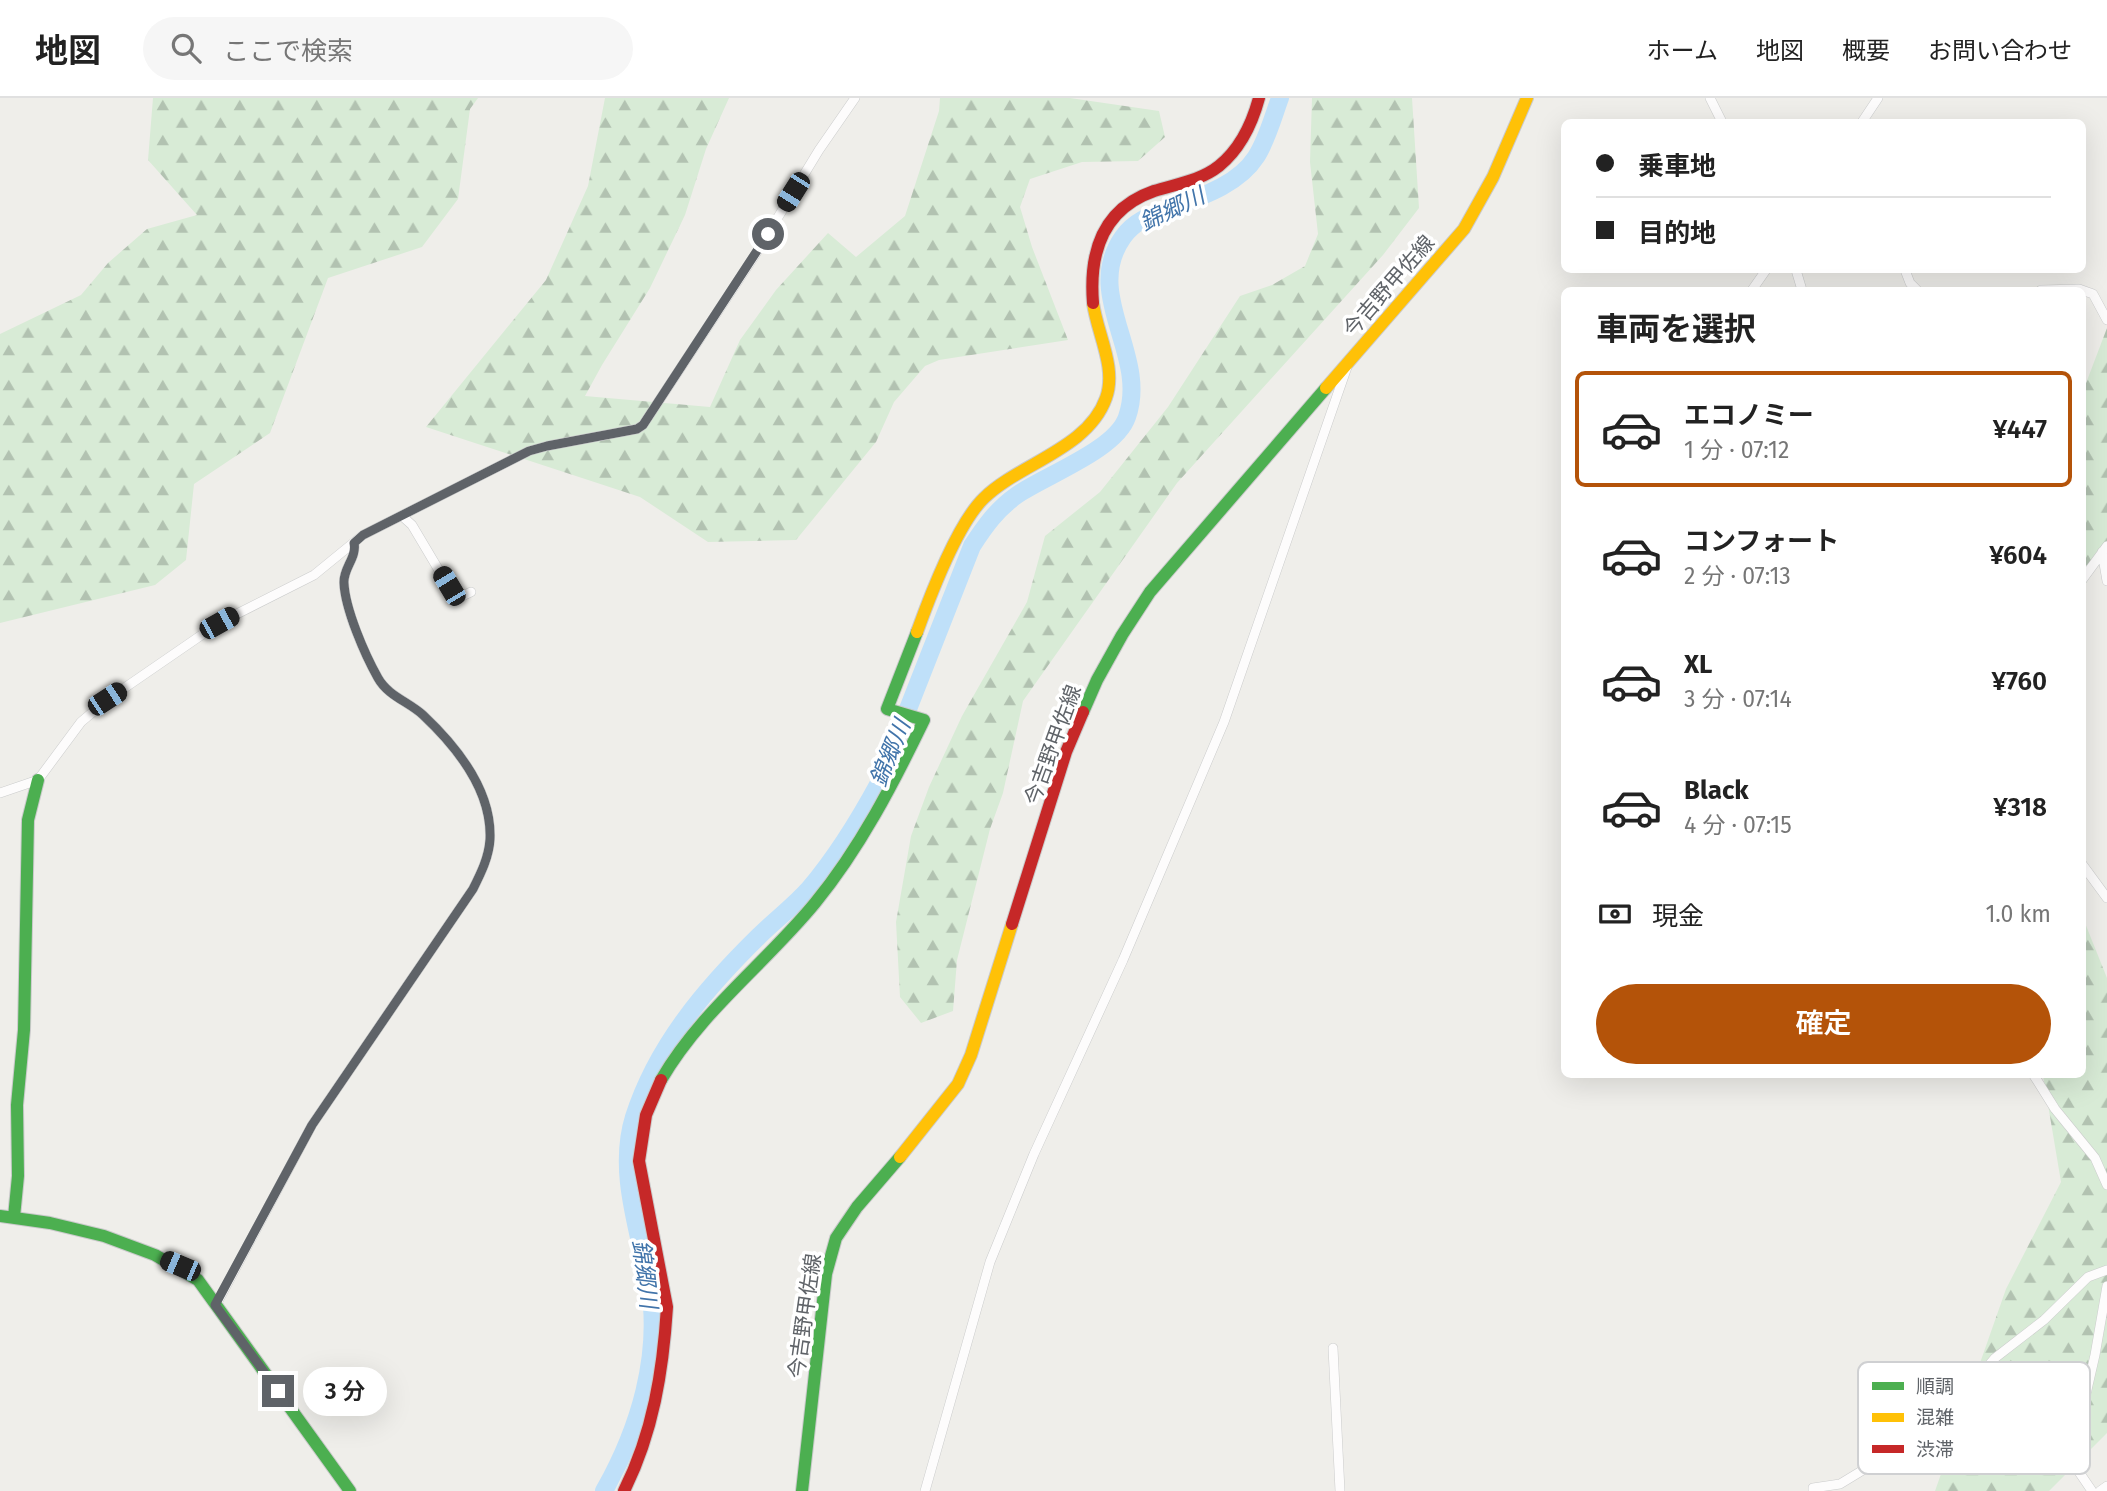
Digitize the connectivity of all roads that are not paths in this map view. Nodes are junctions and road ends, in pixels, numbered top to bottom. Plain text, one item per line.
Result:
1 (855, 98) edge
2 (1259, 98) edge
3 (1527, 98) edge
4 (1710, 98) edge
5 (1878, 98) edge
6 (1720, 119) edge
7 (1865, 119) edge
8 (2086, 292) edge
9 (2107, 320) edge
10 (1348, 362) junction
11 (402, 516) junction
12 (354, 543) junction
13 (2105, 549) edge
14 (2086, 575) edge
15 (2107, 581) edge
16 (471, 592) dead end
17 (38, 780) junction
18 (0, 793) edge
19 (2086, 869) edge
20 (2107, 898) edge
21 (2036, 1078) edge
22 (2107, 1185) edge
23 (0, 1216) edge
24 (14, 1217) junction
25 (2107, 1270) edge
26 (2107, 1286) edge
27 (215, 1305) junction
28 (1333, 1348) dead end
29 (1992, 1362) edge
30 (2090, 1377) edge
31 (1858, 1472) edge
32 (2080, 1474) edge
33 (2107, 1486) edge
34 (350, 1491) edge
35 (624, 1491) edge
36 (802, 1491) edge
37 (925, 1491) edge
38 (1340, 1491) edge
39 (1813, 1491) edge
40 (2092, 1491) edge
41 (2100, 1491) edge

1 - 11 street
2 - 35 street
3 - 10 street, 今吉野甲佐線
4 - 6 street
5 - 7 street
8 - 9 street
10 - 36 street, 今吉野甲佐線
10 - 37 street
11 - 12 street
11 - 16 street
12 - 17 street
12 - 27 street
13 - 14 street
13 - 15 street
17 - 18 street
17 - 24 street
19 - 20 street
21 - 22 street
23 - 24 street
24 - 27 street
25 - 29 street
26 - 30 street
27 - 34 street
28 - 38 street
31 - 39 street
32 - 40 street
33 - 41 street

